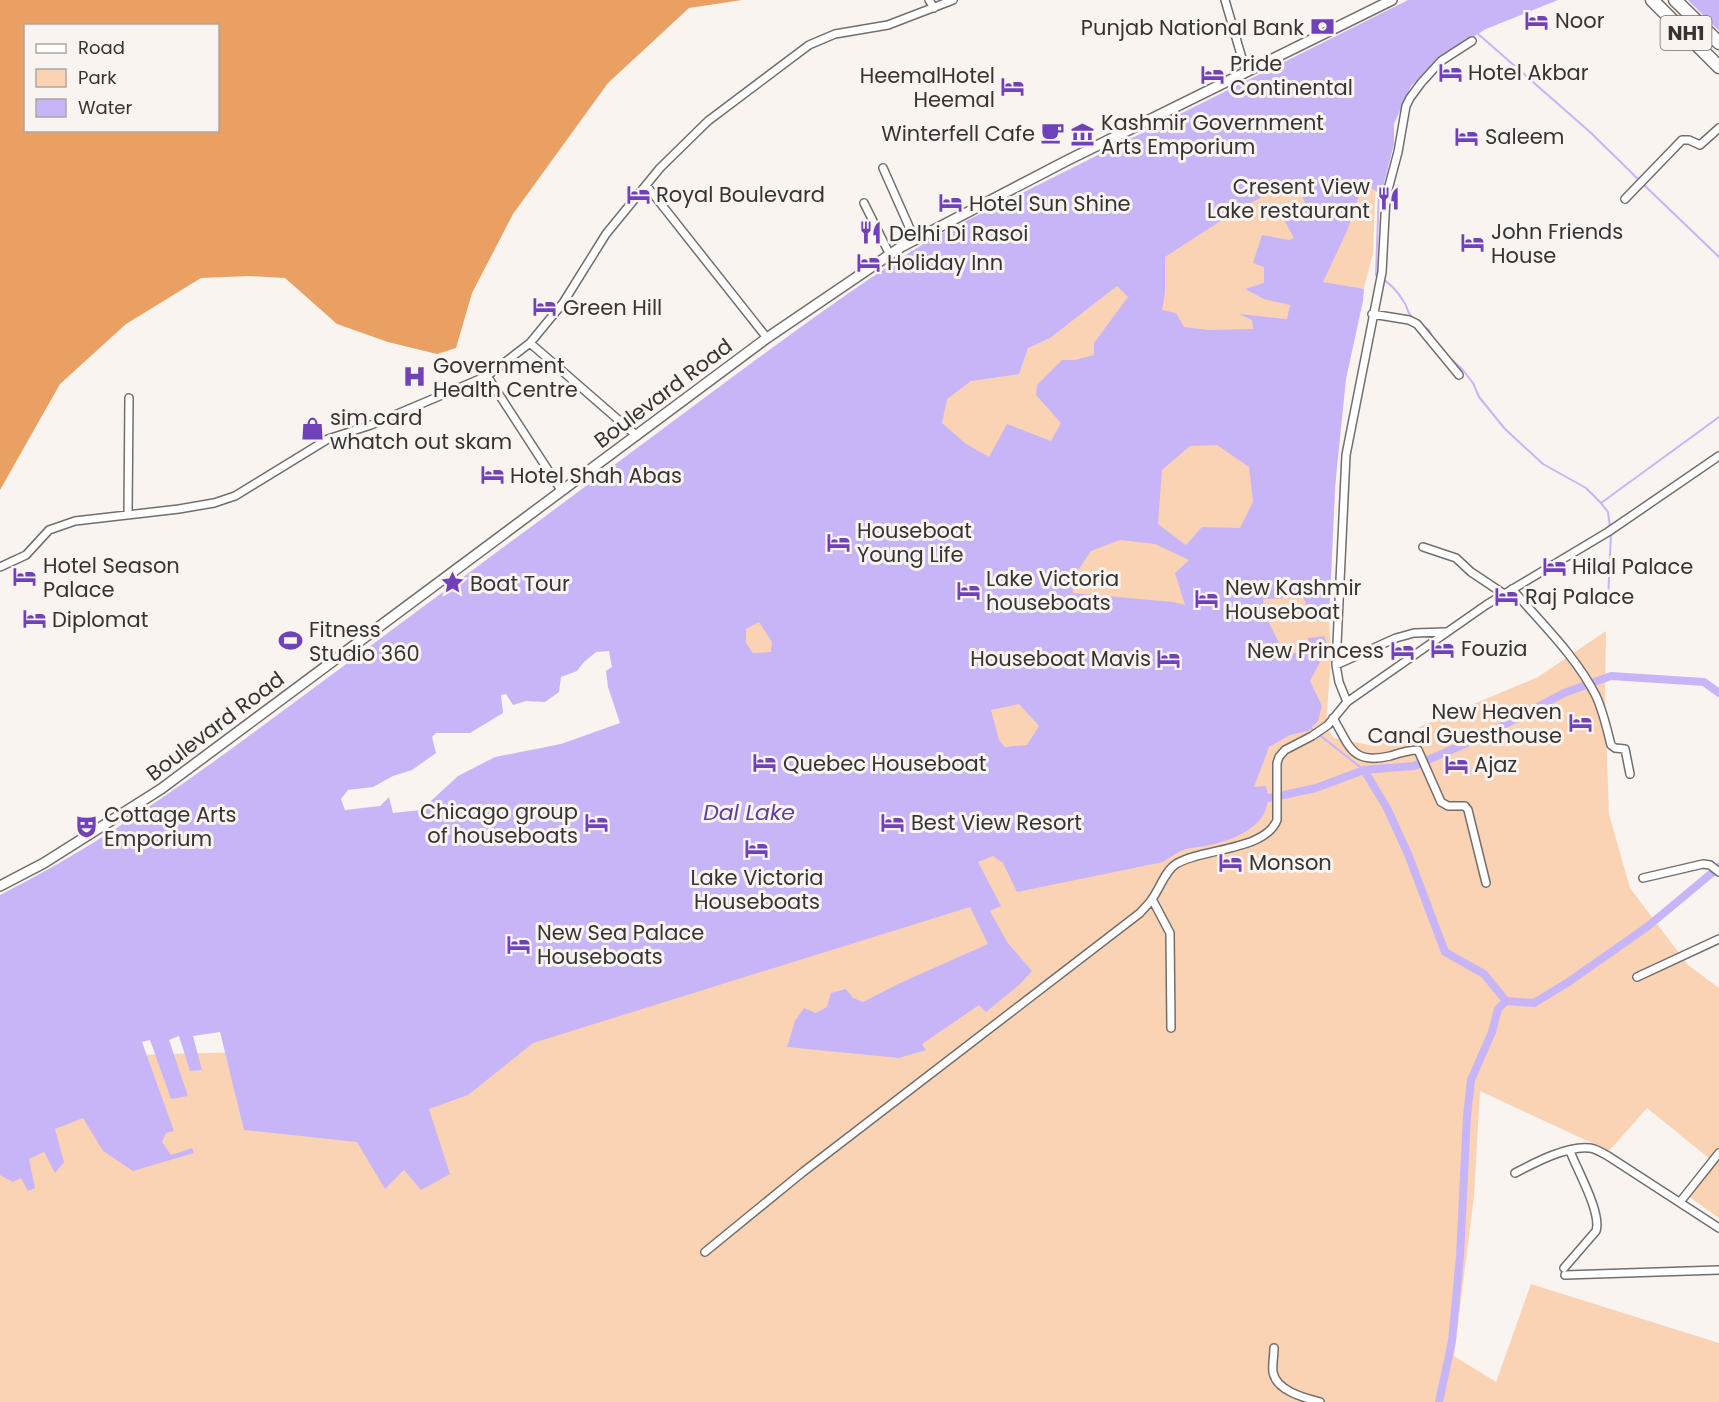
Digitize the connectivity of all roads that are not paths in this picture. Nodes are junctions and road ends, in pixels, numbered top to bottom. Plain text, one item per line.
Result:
1 (929, 0) edge
2 (953, 0) edge
3 (1225, 0) edge
4 (1392, 0) edge
5 (1652, 0) edge
6 (1678, 4) edge
7 (934, 8) junction
8 (1670, 18) junction
9 (1472, 41) dead end
10 (1719, 43) edge
11 (1719, 67) edge
12 (1246, 72) junction
13 (1719, 128) edge
14 (883, 168) dead end
15 (646, 185) junction
16 (1625, 199) dead end
17 (864, 203) dead end
18 (915, 240) junction
19 (890, 255) junction
20 (1372, 314) junction
21 (767, 338) junction
22 (530, 343) junction
23 (1459, 375) dead end
24 (487, 376) junction
25 (129, 398) dead end
26 (637, 436) junction
27 (1719, 456) edge
28 (561, 490) junction
29 (128, 515) junction
30 (1423, 547) dead end
31 (0, 567) edge
32 (1512, 589) junction
33 (1504, 594) junction
34 (1448, 632) junction
35 (1336, 665) junction
36 (1347, 702) junction
37 (1333, 718) junction
38 (1630, 774) dead end
39 (1718, 871) edge
40 (1643, 878) dead end
41 (1486, 883) dead end
42 (0, 886) edge
43 (1152, 899) junction
44 (1719, 939) edge
45 (1637, 977) dead end
46 (1171, 1028) dead end
47 (1570, 1151) junction
48 (1718, 1158) edge
49 (1515, 1173) dead end
50 (1680, 1202) junction
51 (1719, 1228) edge
52 (705, 1252) dead end
53 (1719, 1270) edge
54 (1274, 1348) dead end
55 (1320, 1402) edge

1 - 7 street
2 - 7 street
3 - 12 street
4 - 12 main road, Boulevard Road
5 - 8 highway, NH1
6 - 8 highway
6 - 10 highway, NH1
7 - 15 street
8 - 11 highway, NH1
9 - 20 street
12 - 18 main road, Boulevard Road
13 - 16 street
14 - 18 street
15 - 21 street
15 - 22 street
17 - 19 street
18 - 19 main road, Boulevard Road
19 - 21 main road, Boulevard Road
20 - 23 street
20 - 35 street
21 - 26 main road, Boulevard Road
22 - 24 street
22 - 26 street
24 - 28 street
24 - 29 street
25 - 29 street
26 - 28 main road, Boulevard Road
27 - 32 street
28 - 42 main road, Boulevard Road
29 - 31 street
30 - 33 street
32 - 33 street
32 - 38 street
33 - 34 street
34 - 35 street
34 - 36 street
35 - 36 street
36 - 37 street
37 - 41 street
37 - 43 street
39 - 40 street
43 - 46 street
43 - 52 street
44 - 45 street
47 - 49 street
47 - 50 street
47 - 53 street
48 - 50 street
50 - 51 street
54 - 55 street

